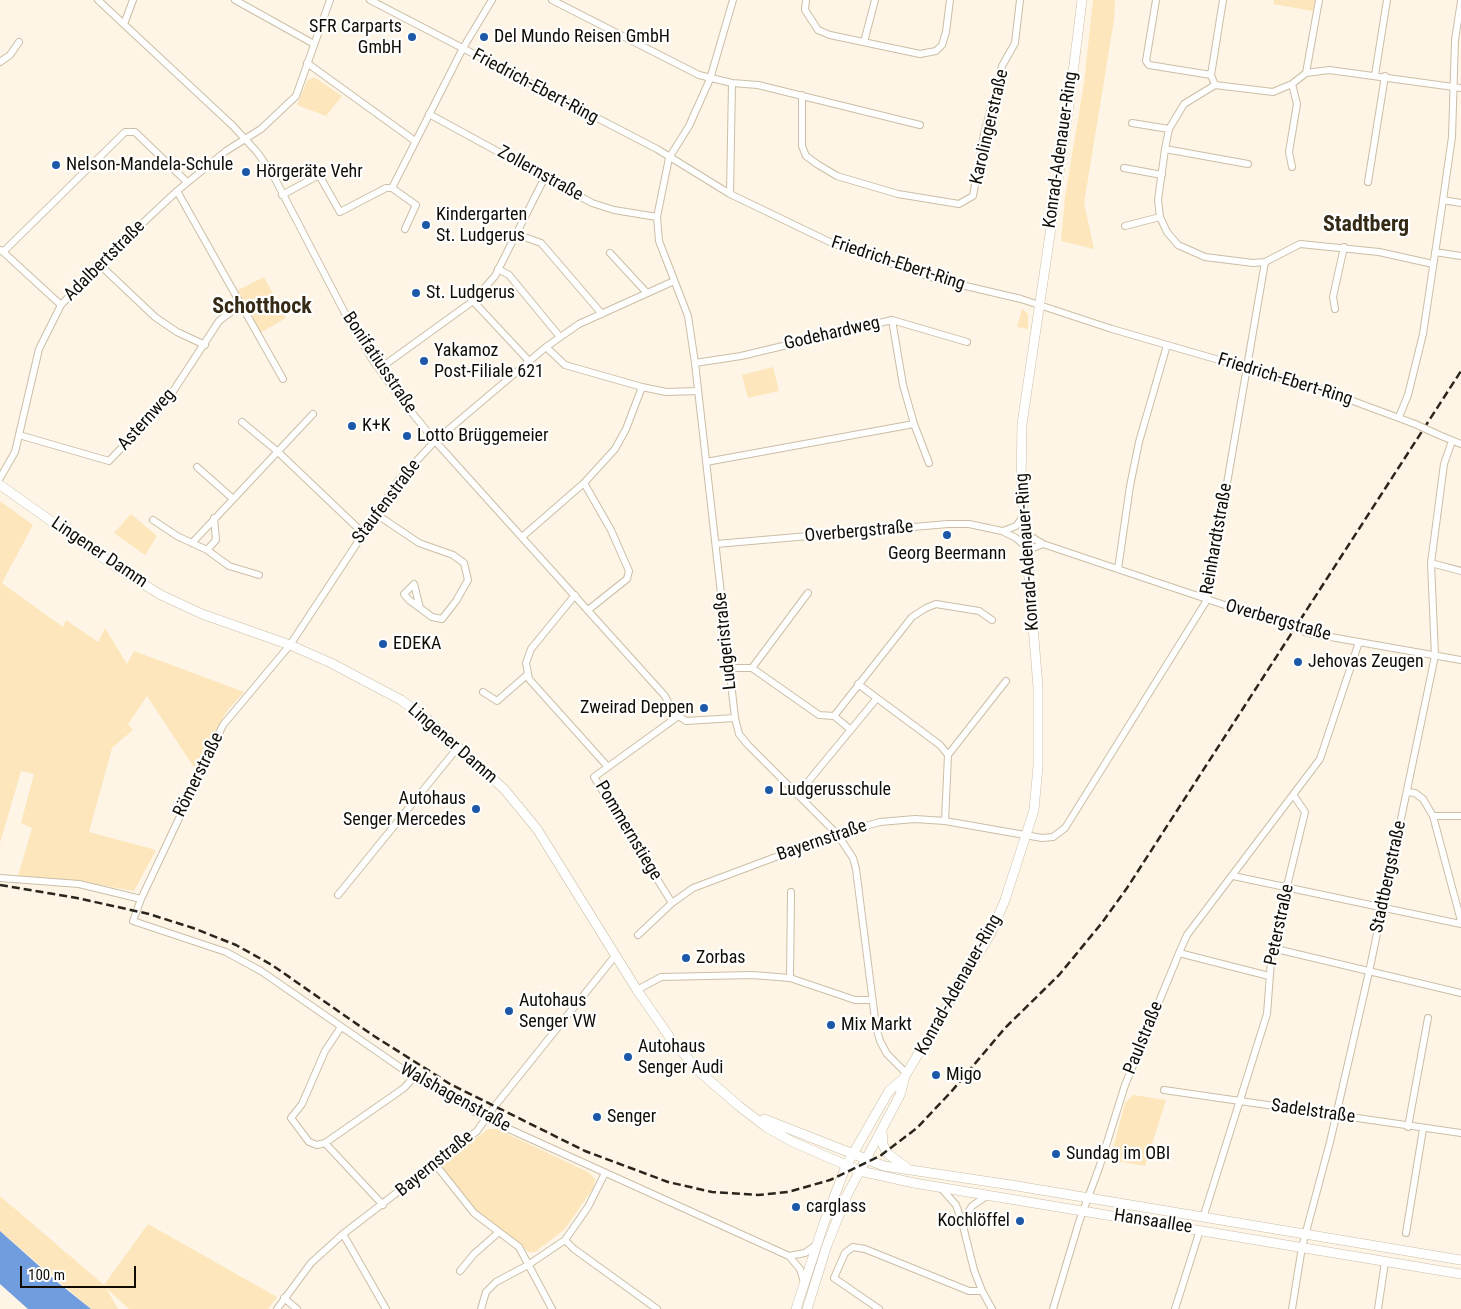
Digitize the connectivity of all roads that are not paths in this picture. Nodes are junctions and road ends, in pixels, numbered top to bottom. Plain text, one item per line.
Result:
1 (98, 0) edge
2 (133, 0) edge
3 (235, 0) edge
4 (330, 0) edge
5 (370, 0) edge
6 (492, 0) edge
7 (552, 0) edge
8 (733, 0) edge
9 (806, 0) edge
10 (875, 0) edge
11 (950, 0) edge
12 (1020, 0) edge
13 (1082, 0) edge
14 (1156, 0) edge
15 (1223, 0) edge
16 (1318, 0) edge
17 (1387, 0) edge
18 (1461, 1) edge
19 (562, 2) edge
20 (124, 24) junction
21 (19, 42) dead end
22 (864, 42) junction
23 (314, 44) junction
24 (463, 48) junction
25 (0, 62) edge
26 (307, 63) junction
27 (1306, 73) junction
28 (1211, 75) junction
29 (1375, 75) junction
30 (1385, 76) junction
31 (710, 79) junction
32 (732, 83) junction
33 (1292, 84) junction
34 (1215, 86) junction
35 (1458, 88) edge
36 (802, 95) junction
37 (429, 114) junction
38 (1132, 123) dead end
39 (920, 125) dead end
40 (1169, 129) junction
41 (245, 139) junction
42 (415, 141) junction
43 (1165, 149) junction
44 (670, 158) junction
45 (1248, 164) dead end
46 (1292, 167) dead end
47 (1124, 168) dead end
48 (1162, 175) junction
49 (545, 177) junction
50 (187, 182) junction
51 (1368, 182) dead end
52 (392, 188) junction
53 (177, 191) junction
54 (730, 194) junction
55 (282, 195) junction
56 (1443, 200) junction
57 (1461, 203) edge
58 (657, 217) junction
59 (1160, 218) junction
60 (1125, 226) dead end
61 (405, 229) dead end
62 (516, 234) junction
63 (1344, 247) junction
64 (2, 250) edge
65 (1435, 252) junction
66 (610, 253) dead end
67 (1461, 256) edge
68 (1265, 262) junction
69 (99, 264) junction
70 (1433, 264) junction
71 (498, 269) junction
72 (674, 281) junction
73 (647, 293) junction
74 (473, 301) junction
75 (61, 305) junction
76 (240, 305) junction
77 (1038, 306) junction
78 (1335, 310) dead end
79 (602, 314) junction
80 (892, 320) junction
81 (560, 337) junction
82 (967, 342) dead end
83 (205, 345) junction
84 (1167, 345) junction
85 (546, 347) junction
86 (530, 361) junction
87 (695, 363) junction
88 (1246, 368) junction
89 (379, 369) junction
90 (283, 379) dead end
91 (642, 387) junction
92 (698, 391) junction
93 (313, 414) dead end
94 (1399, 417) junction
95 (242, 422) dead end
96 (914, 424) junction
97 (20, 435) junction
98 (435, 441) junction
99 (1452, 441) junction
100 (1461, 444) edge
101 (277, 451) junction
102 (706, 462) junction
103 (929, 463) dead end
104 (197, 467) dead end
105 (0, 478) edge
106 (584, 483) junction
107 (0, 485) edge
108 (232, 498) junction
109 (376, 514) junction
110 (1023, 517) junction
111 (214, 518) junction
112 (153, 520) dead end
113 (1002, 531) junction
114 (1024, 532) junction
115 (363, 533) junction
116 (522, 537) junction
117 (192, 542) junction
118 (716, 544) junction
119 (1043, 544) junction
120 (1025, 546) junction
121 (208, 550) junction
122 (1026, 557) junction
123 (1431, 563) junction
124 (1118, 569) junction
125 (1461, 571) edge
126 (259, 575) dead end
127 (808, 593) dead end
128 (575, 595) junction
129 (1208, 600) junction
130 (420, 608) dead end
131 (588, 610) junction
132 (992, 620) dead end
133 (1359, 642) junction
134 (290, 645) junction
135 (1435, 656) junction
136 (1461, 660) edge
137 (729, 668) junction
138 (752, 668) junction
139 (528, 674) junction
140 (1006, 680) dead end
141 (858, 684) junction
142 (483, 692) dead end
143 (877, 698) junction
144 (834, 716) junction
145 (677, 717) junction
146 (735, 718) junction
147 (851, 730) junction
148 (459, 746) junction
149 (948, 755) junction
150 (608, 767) junction
151 (1407, 792) junction
152 (797, 795) junction
153 (1294, 796) junction
154 (1433, 816) junction
155 (1461, 816) edge
156 (945, 821) junction
157 (837, 834) junction
158 (1026, 835) junction
159 (1233, 876) junction
160 (0, 878) edge
161 (1287, 888) junction
162 (791, 892) dead end
163 (338, 895) dead end
164 (141, 899) junction
165 (672, 903) junction
166 (1383, 906) junction
167 (133, 921) joint
168 (1461, 922) edge
169 (638, 935) dead end
170 (1272, 948) junction
171 (1179, 953) junction
172 (615, 956) junction
173 (1369, 972) junction
174 (1269, 976) junction
175 (790, 978) junction
176 (637, 990) junction
177 (1461, 993) edge
178 (871, 1000) junction
179 (1428, 1018) dead end
180 (341, 1027) junction
181 (906, 1075) junction
182 (414, 1077) junction
183 (1164, 1090) dead end
184 (1240, 1102) junction
185 (739, 1106) junction
186 (1336, 1116) junction
187 (487, 1118) junction
188 (1408, 1126) junction
189 (1423, 1129) junction
190 (882, 1130) junction
191 (1461, 1133) edge
192 (325, 1143) junction
193 (852, 1155) junction
194 (866, 1160) junction
195 (434, 1164) junction
196 (846, 1166) junction
197 (860, 1171) junction
198 (915, 1172) junction
199 (605, 1173) junction
200 (941, 1188) junction
201 (988, 1195) junction
202 (1088, 1198) junction
203 (383, 1205) junction
204 (1083, 1210) junction
205 (1203, 1218) junction
206 (962, 1222) junction
207 (1200, 1230) junction
208 (499, 1232) junction
209 (1406, 1233) dead end
210 (343, 1234) junction
211 (1305, 1235) junction
212 (564, 1240) junction
213 (816, 1244) junction
214 (1302, 1247) junction
215 (790, 1256) junction
216 (1461, 1260) edge
217 (1385, 1262) junction
218 (528, 1265) junction
219 (460, 1271) dead end
220 (1461, 1274) edge
221 (804, 1282) junction
222 (982, 1291) junction
223 (284, 1298) junction
224 (277, 1309) edge
225 (298, 1309) edge
226 (386, 1309) edge
227 (481, 1309) edge
228 (552, 1309) edge
229 (657, 1309) edge
230 (796, 1309) edge
231 (807, 1309) edge
232 (879, 1309) edge
233 (992, 1309) edge
234 (1053, 1309) edge
235 (1175, 1309) edge
236 (1292, 1309) edge
237 (1378, 1309) edge

1 - 20 street, Bonifatiusstraße
2 - 20 street
3 - 23 street
4 - 23 street, Adalbertstraße
5 - 24 street, Friedrich-Ebert-Ring
6 - 24 street
7 - 19 street
8 - 31 street, Ludgeristraße
9 - 22 street
10 - 22 street
11 - 22 street
12 - 36 street, Karolingerstraße
13 - 77 main road, Konrad-Adenauer-Ring
14 - 28 street
15 - 28 street
16 - 27 street
17 - 29 street
18 - 35 street
19 - 31 street
20 - 41 street, Bonifatiusstraße
21 - 25 street
23 - 26 street, Adalbertstraße
24 - 37 street
24 - 44 street, Friedrich-Ebert-Ring
26 - 41 street, Adalbertstraße
26 - 42 street
27 - 29 street
27 - 33 street
28 - 34 street
29 - 30 street
30 - 35 street
30 - 51 street
31 - 32 street
31 - 44 street, Ludgeristraße
32 - 36 street
32 - 54 street
33 - 34 street
33 - 46 street
34 - 40 street
35 - 56 street
36 - 39 street
37 - 42 street
37 - 49 street, Zollernstraße
38 - 40 street
40 - 43 street
41 - 50 street, Adalbertstraße
41 - 55 street, Bonifatiusstraße
42 - 52 street
43 - 45 street
43 - 48 street
44 - 54 street, Friedrich-Ebert-Ring
44 - 58 street, Ludgeristraße
47 - 48 street
48 - 59 street
49 - 58 street, Zollernstraße
49 - 62 street
50 - 53 street, Adalbertstraße
50 - 64 street
52 - 55 street
52 - 61 street
53 - 69 street, Adalbertstraße
53 - 76 street
54 - 77 street, Friedrich-Ebert-Ring
55 - 89 street, Bonifatiusstraße
56 - 57 street
56 - 65 street
58 - 72 street, Ludgeristraße
59 - 60 street
59 - 68 street
62 - 71 street
62 - 79 street
63 - 68 street
63 - 70 street
63 - 78 street
64 - 75 street
65 - 67 street
65 - 70 street
66 - 73 street
68 - 88 street, Reinhardtstraße
69 - 75 street, Adalbertstraße
69 - 83 street
70 - 94 street
71 - 74 street
71 - 81 street
72 - 73 street, Staufenstraße
72 - 87 street, Ludgeristraße
73 - 79 street, Staufenstraße
74 - 86 street
74 - 89 street
75 - 97 street, Adalbertstraße
76 - 83 street, Asternweg
76 - 90 street
77 - 84 street, Friedrich-Ebert-Ring
77 - 110 main road, Konrad-Adenauer-Ring
79 - 81 street, Staufenstraße
80 - 82 street, Godehardweg
80 - 87 street, Godehardweg
80 - 96 street
81 - 85 street, Staufenstraße
83 - 97 street, Asternweg
84 - 88 street, Friedrich-Ebert-Ring
84 - 124 street
85 - 86 street, Staufenstraße
85 - 91 street
86 - 98 street, Staufenstraße
87 - 92 street, Ludgeristraße
88 - 94 street, Friedrich-Ebert-Ring
88 - 129 street, Reinhardtstraße
89 - 98 street, Bonifatiusstraße
91 - 92 street
91 - 106 street
92 - 102 street, Ludgeristraße
93 - 101 street
94 - 99 street, Friedrich-Ebert-Ring, bridge
95 - 101 street
96 - 102 street
96 - 103 street
97 - 105 street, Adalbertstraße
98 - 109 street, Staufenstraße
98 - 116 street, Bonifatiusstraße
99 - 100 street, Friedrich-Ebert-Ring
99 - 123 street, Stadtbergstraße
101 - 108 street
101 - 115 street
102 - 118 street, Ludgeristraße
104 - 108 street
106 - 116 street
106 - 131 street
107 - 134 main road, Lingener Damm
108 - 111 street
109 - 115 street, Staufenstraße
109 - 130 street
110 - 113 street
110 - 114 main road, Konrad-Adenauer-Ring
111 - 117 street
111 - 121 street
112 - 117 street
113 - 118 street, Overbergstraße
113 - 120 street, Overbergstraße
114 - 119 street, Overbergstraße
114 - 120 main road, Konrad-Adenauer-Ring
115 - 134 street, Staufenstraße
116 - 128 street, Bonifatiusstraße
117 - 121 street
118 - 137 street, Ludgeristraße
119 - 122 street
119 - 124 street, Overbergstraße
120 - 122 main road, Konrad-Adenauer-Ring
121 - 126 street
122 - 158 main road, Konrad-Adenauer-Ring
123 - 125 street
123 - 135 street, Stadtbergstraße
124 - 129 street, Overbergstraße
127 - 138 street
128 - 131 street, Bonifatiusstraße
128 - 139 street
129 - 133 street, Overbergstraße
129 - 158 street, Reinhardtstraße
131 - 145 street, Bonifatiusstraße
132 - 141 street
133 - 135 street, Overbergstraße
133 - 153 street
134 - 148 main road, Lingener Damm
134 - 164 street, Römerstraße
135 - 136 street, Overbergstraße
135 - 151 street, Stadtbergstraße
137 - 138 street
137 - 146 street, Ludgeristraße
138 - 144 street
139 - 142 street
139 - 150 street, Pommernstiege
140 - 149 street
141 - 143 street
141 - 144 street
143 - 147 street
143 - 149 street
144 - 147 street
145 - 146 street
145 - 150 street
146 - 152 street, Ludgeristraße
147 - 152 street
148 - 163 street
148 - 172 main road, Lingener Damm
149 - 156 street
150 - 165 street, Pommernstiege
151 - 154 street
151 - 166 street, Stadtbergstraße
152 - 157 street, Ludgeristraße
153 - 159 street, Paulstraße
153 - 161 street, Peterstraße
154 - 155 street
154 - 168 street
156 - 157 street, Bayernstraße
156 - 158 street, Bayernstraße
157 - 165 street, Bayernstraße
157 - 178 street, Ludgeristraße
158 - 181 main road, Konrad-Adenauer-Ring
159 - 161 street
159 - 171 street, Paulstraße
160 - 164 street
161 - 166 street
161 - 170 street, Peterstraße
162 - 175 street
164 - 167 street, Römerstraße
165 - 169 street, Bayernstraße
166 - 168 street
166 - 173 street, Stadtbergstraße
167 - 180 street, Walshagenstraße
170 - 173 street
170 - 174 street, Peterstraße
171 - 174 street
171 - 202 street, Paulstraße
172 - 176 main road, Lingener Damm
172 - 187 street, Bayernstraße
173 - 177 street
173 - 186 street, Stadtbergstraße
174 - 184 street, Peterstraße
175 - 176 street
175 - 178 street
176 - 185 main road, Lingener Damm
178 - 181 street, Ludgeristraße
179 - 188 street
180 - 182 street, Walshagenstraße
180 - 192 street
181 - 190 main road, Konrad-Adenauer-Ring
181 - 193 main road, Konrad-Adenauer-Ring
182 - 187 street, Walshagenstraße
182 - 192 street
183 - 184 street, Sadelstraße
184 - 186 street, Sadelstraße
184 - 205 street, Peterstraße
185 - 193 main road, Lingener Damm
185 - 196 main road, Lingener Damm
186 - 188 street, Sadelstraße
186 - 211 street, Stadtbergstraße
187 - 195 street, Bayernstraße
187 - 199 street, Walshagenstraße
188 - 189 street, Sadelstraße
189 - 191 street, Sadelstraße
189 - 209 street
190 - 194 main road, Konrad-Adenauer-Ring
190 - 198 main road
192 - 203 street
193 - 194 main road, Hansaallee
193 - 196 main road, Konrad-Adenauer-Ring
194 - 197 main road, Konrad-Adenauer-Ring
194 - 198 main road, Hansaallee
195 - 203 street, Bayernstraße
195 - 208 street
196 - 197 main road, Hansaallee
196 - 213 main road, Konrad-Adenauer-Ring
197 - 200 main road, Hansaallee
197 - 231 main road, Konrad-Adenauer-Ring
198 - 202 main road, Hansaallee
199 - 212 street
199 - 215 street, Walshagenstraße
200 - 201 main road, Hansaallee
200 - 206 street
201 - 204 main road, Hansaallee
201 - 206 street
202 - 204 street, Paulstraße
202 - 205 main road, Hansaallee
203 - 210 street, Bayernstraße
204 - 207 main road, Hansaallee
204 - 234 street, Paulstraße
205 - 211 main road, Hansaallee
206 - 222 street
207 - 214 main road, Hansaallee
207 - 235 street
208 - 218 street
208 - 219 street
210 - 223 street, Bayernstraße
210 - 226 street
211 - 214 street, Stadtbergstraße
211 - 216 main road, Hansaallee
212 - 218 street
212 - 229 street
213 - 215 street
213 - 221 main road, Konrad-Adenauer-Ring
214 - 217 main road, Hansaallee
214 - 236 street, Stadtbergstraße
215 - 221 street
217 - 220 main road, Hansaallee
217 - 237 street
218 - 227 street
218 - 228 street
221 - 230 main road, Konrad-Adenauer-Ring
222 - 232 street
222 - 233 street
223 - 224 street, Bayernstraße
223 - 225 street

